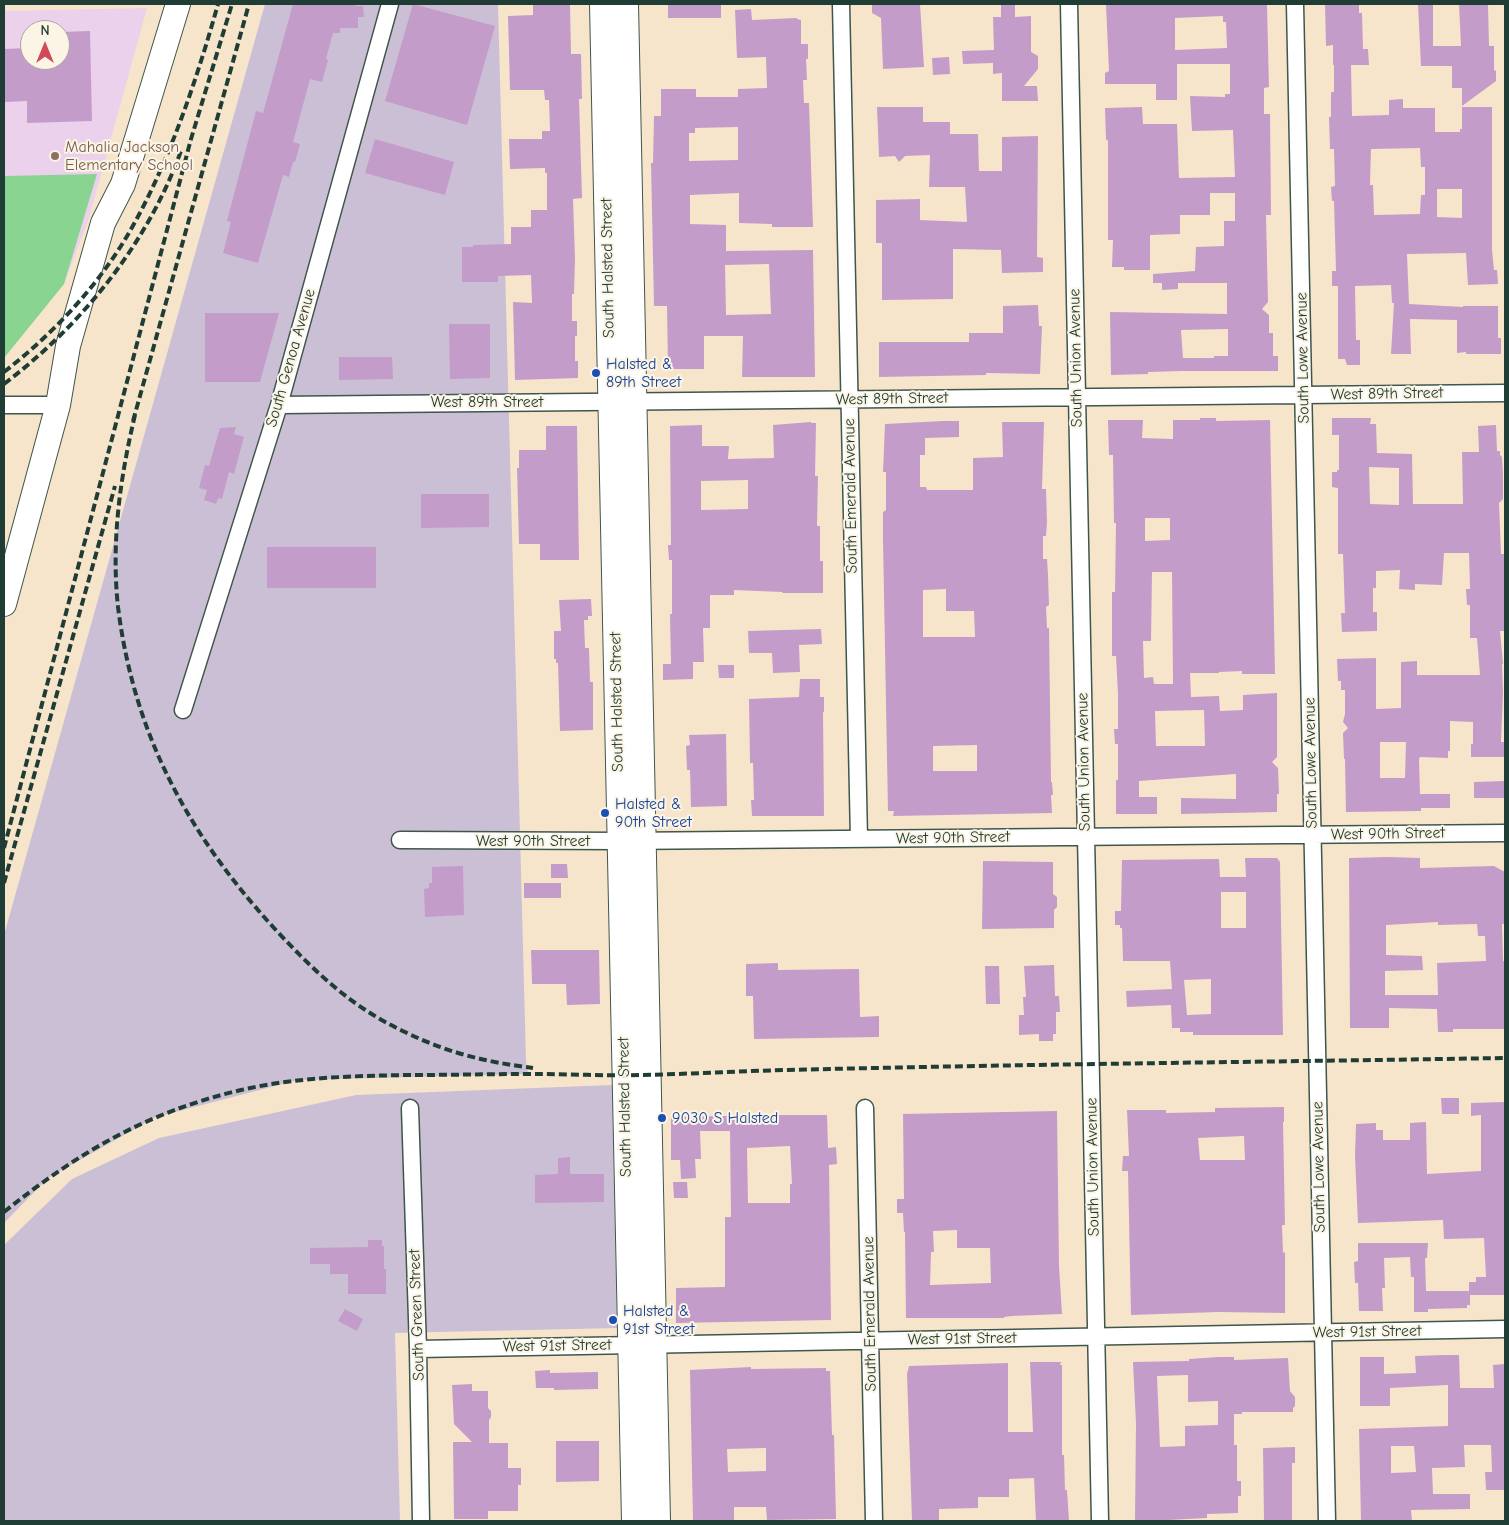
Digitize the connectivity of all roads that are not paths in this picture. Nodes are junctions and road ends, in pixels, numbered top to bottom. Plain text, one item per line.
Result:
1 (178, 4) edge
2 (390, 4) edge
3 (602, 4) edge
4 (626, 4) edge
5 (841, 4) edge
6 (1068, 4) edge
7 (1295, 4) edge
8 (1505, 393) edge
9 (1303, 395) junction
10 (1077, 397) junction
11 (849, 399) junction
12 (634, 401) junction
13 (610, 402) junction
14 (4, 405) edge
15 (58, 405) junction
16 (279, 405) junction
17 (4, 604) edge
18 (183, 710) dead end
19 (1505, 833) edge
20 (1312, 834) junction
21 (1086, 837) junction
22 (859, 839) junction
23 (400, 840) dead end
24 (620, 841) junction
25 (643, 841) junction
26 (410, 1108) dead end
27 (865, 1108) dead end
28 (1505, 1329) edge
29 (1323, 1332) junction
30 (1096, 1337) junction
31 (871, 1341) junction
32 (654, 1344) junction
33 (630, 1345) junction
34 (418, 1349) junction
35 (421, 1521) edge
36 (634, 1521) edge
37 (658, 1521) edge
38 (874, 1521) edge
39 (1100, 1521) edge
40 (1327, 1521) edge

1 - 15 main road
2 - 16 street, South Genoa Avenue
3 - 13 main road, South Halsted Street
4 - 12 main road, South Halsted Street
5 - 11 street, South Emerald Avenue
6 - 10 street, South Union Avenue
7 - 9 street, South Lowe Avenue
8 - 9 street, West 89th Street
9 - 10 street, West 89th Street
9 - 20 street, South Lowe Avenue
10 - 11 street, West 89th Street
10 - 21 street, South Union Avenue
11 - 12 street, West 89th Street
11 - 22 street, South Emerald Avenue
12 - 13 street, West 89th Street
12 - 25 main road, South Halsted Street
13 - 16 street, West 89th Street
13 - 24 main road, South Halsted Street
14 - 15 street
15 - 17 main road
16 - 18 street, South Genoa Avenue
19 - 20 street, West 90th Street
20 - 21 street, West 90th Street
20 - 29 street, South Lowe Avenue
21 - 22 street, West 90th Street
21 - 30 street, South Union Avenue
22 - 25 street, West 90th Street
23 - 24 street, West 90th Street
24 - 25 street, West 90th Street
24 - 33 main road, South Halsted Street
25 - 32 main road, South Halsted Street
26 - 34 street, South Green Street
27 - 31 street, South Emerald Avenue
28 - 29 street, West 91st Street
29 - 30 street, West 91st Street
29 - 40 street, South Lowe Avenue
30 - 31 street, West 91st Street
30 - 39 street, South Union Avenue
31 - 32 street, West 91st Street
31 - 38 street, South Emerald Avenue
32 - 33 street, West 91st Street
32 - 37 main road, South Halsted Street
33 - 34 street, West 91st Street
33 - 36 main road, South Halsted Street
34 - 35 street, South Green Street

